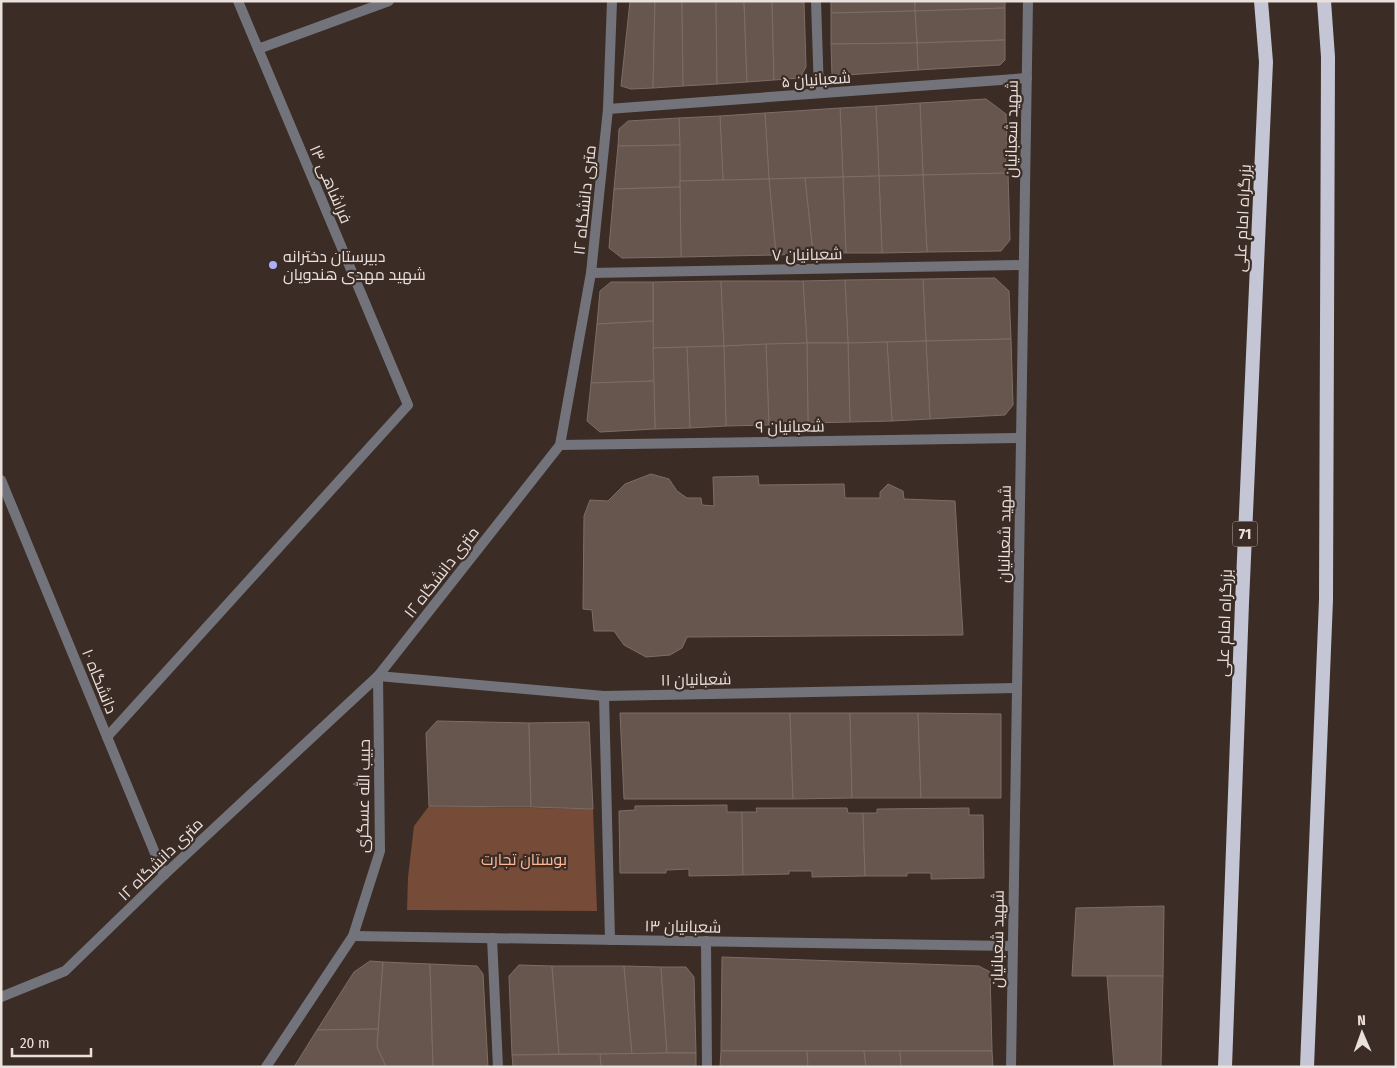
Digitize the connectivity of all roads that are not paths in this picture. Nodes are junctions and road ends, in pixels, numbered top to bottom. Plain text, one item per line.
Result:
1 (238, 1) edge
2 (389, 1) edge
3 (612, 1) edge
4 (816, 1) edge
5 (1028, 1) edge
6 (1262, 1) edge
7 (1324, 1) edge
8 (258, 49) junction
9 (1026, 78) junction
10 (819, 93) junction
11 (608, 109) junction
12 (1023, 265) junction
13 (591, 273) junction
14 (1020, 438) junction
15 (560, 445) junction
16 (1, 480) edge
17 (5, 499) edge
18 (378, 676) junction
19 (1016, 688) junction
20 (604, 696) junction
21 (107, 737) junction
22 (164, 875) junction
23 (353, 936) junction
24 (492, 938) junction
25 (610, 940) junction
26 (706, 941) junction
27 (1012, 946) junction
28 (1, 997) edge
29 (266, 1067) edge
30 (498, 1067) edge
31 (707, 1067) edge
32 (1011, 1067) edge
33 (1225, 1067) edge
34 (1307, 1067) edge

1 - 8 street, فراشاهی ۱۳
2 - 8 street
3 - 11 street, ۱۲ متری دانشگاه
4 - 10 street
5 - 9 street, شهید شعبانیان
6 - 33 highway, بزرگراه امام علی / 71
7 - 34 highway
8 - 21 street, فراشاهی ۱۳
9 - 10 street, شعبانیان ۵
9 - 12 street, شهید شعبانیان
10 - 11 street, شعبانیان ۵
11 - 13 street, ۱۲ متری دانشگاه
12 - 13 street, شعبانیان ۷
12 - 14 street, شهید شعبانیان
13 - 15 street, ۱۲ متری دانشگاه
14 - 15 street, شعبانیان ۹
14 - 19 street, شهید شعبانیان
15 - 18 street, ۱۲ متری دانشگاه
16 - 17 street, دانشگاه ۱۰
17 - 21 street, دانشگاه ۱۰
18 - 20 street, شعبانیان ۱۱
18 - 22 street, ۱۲ متری دانشگاه
18 - 23 street, حبیب الله عسگری
19 - 20 street, شعبانیان ۱۱
19 - 27 street, شهید شعبانیان
20 - 25 street
21 - 22 street, دانشگاه ۱۰
22 - 28 street, ۱۲ متری دانشگاه
23 - 24 street, شعبانیان ۱۳
23 - 29 street, حبیب الله عسگری
24 - 25 street, شعبانیان ۱۳
24 - 30 street
25 - 26 street, شعبانیان ۱۳
26 - 27 street, شعبانیان ۱۳
26 - 31 street
27 - 32 street, شهید شعبانیان

